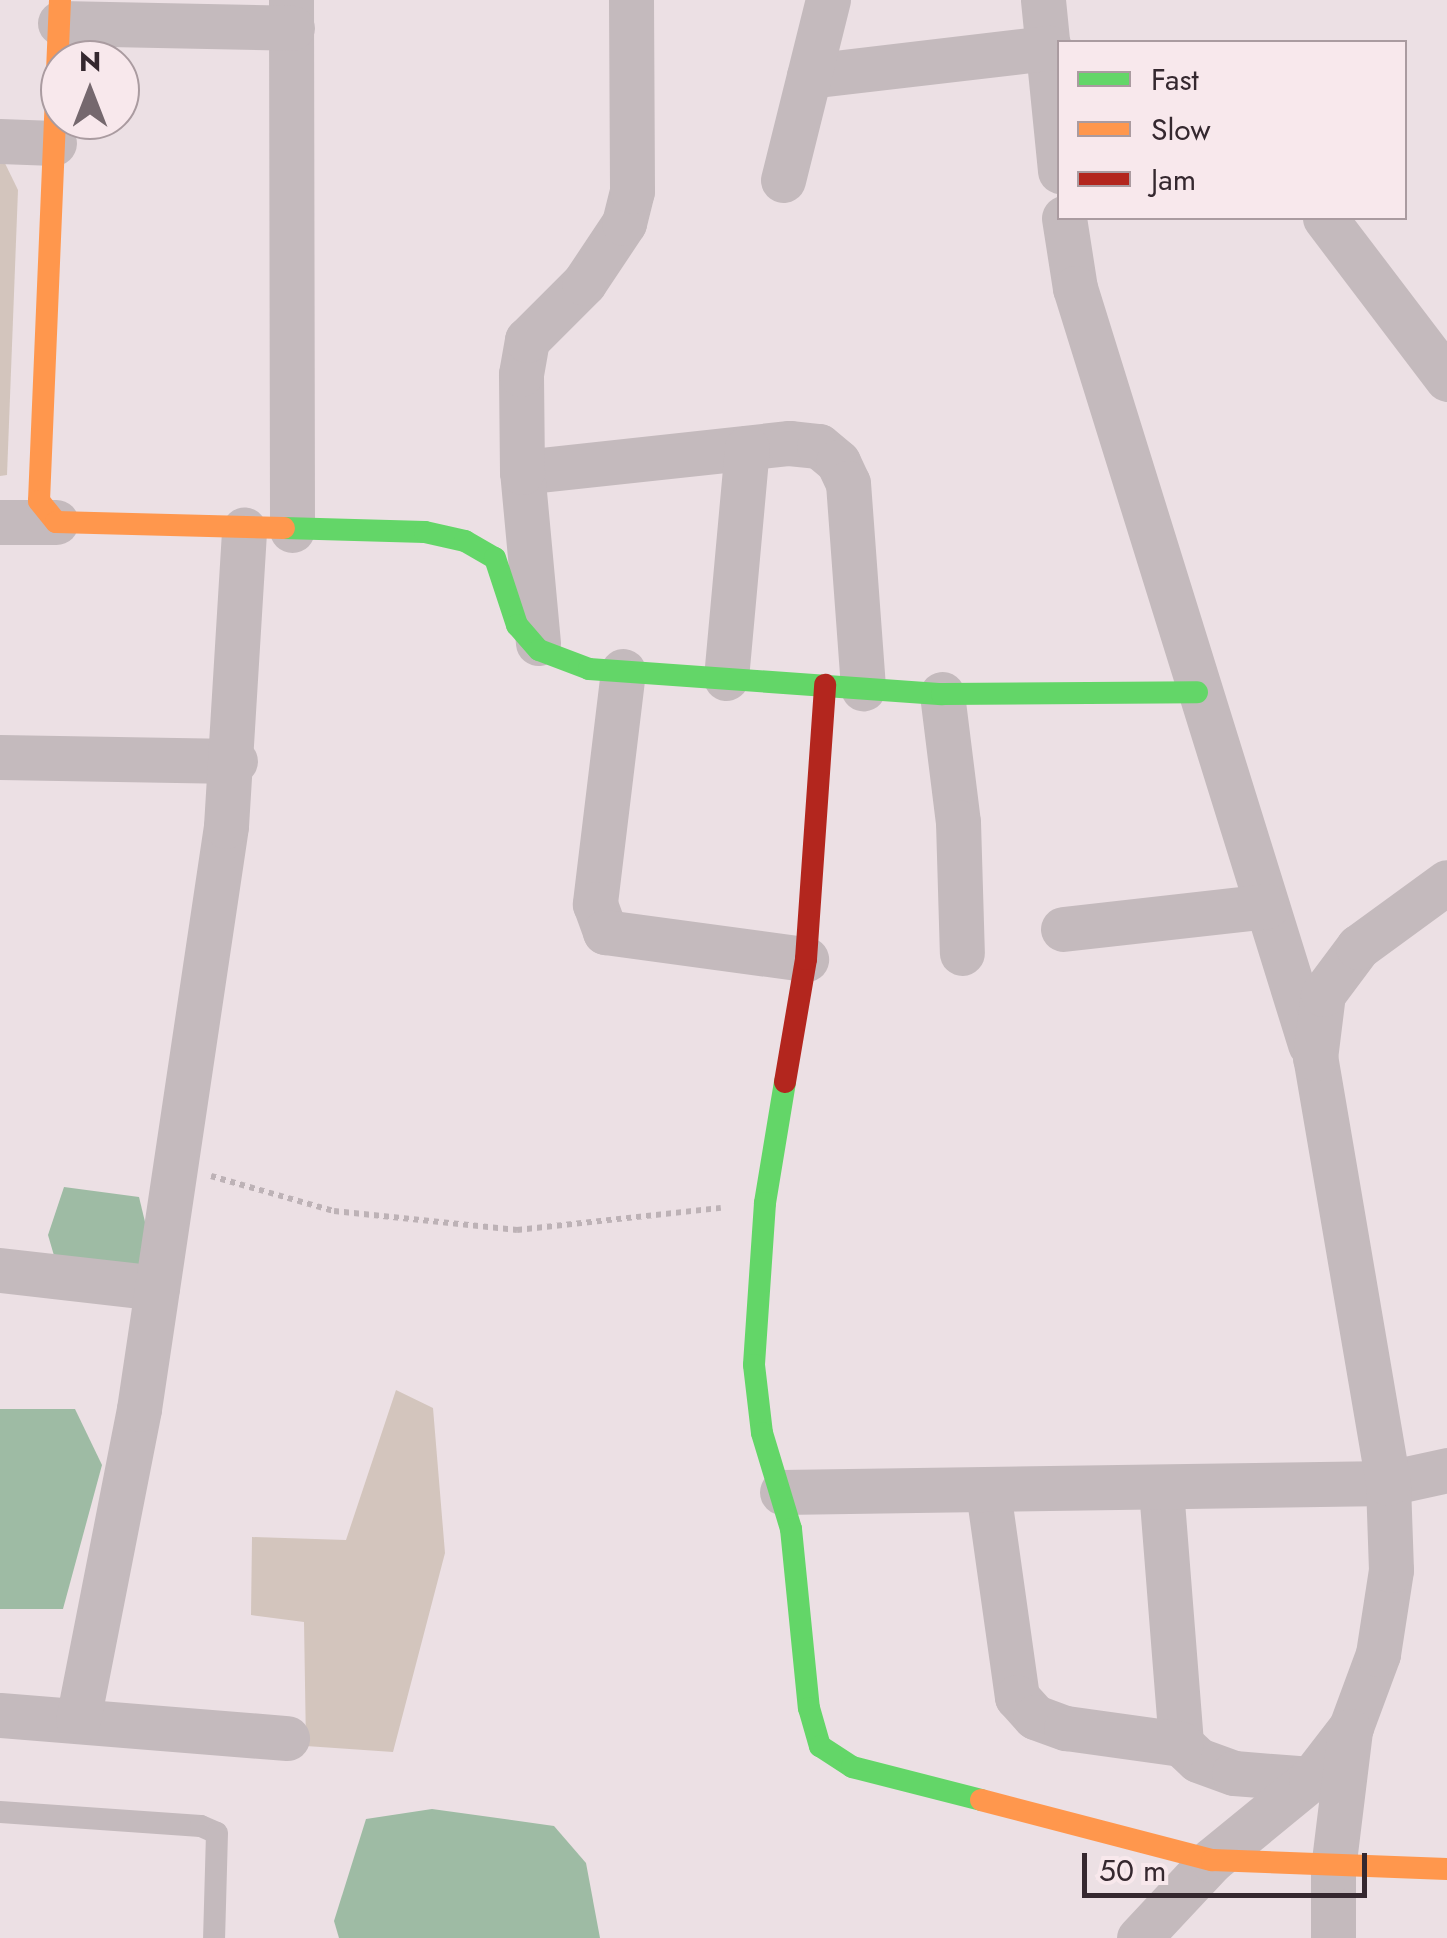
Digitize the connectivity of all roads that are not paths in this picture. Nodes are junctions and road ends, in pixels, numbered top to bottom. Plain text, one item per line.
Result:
1 (631, 0) edge
2 (828, 0) edge
3 (1042, 0) edge
4 (60, 11) edge
5 (292, 14) edge
6 (1049, 48) junction
7 (809, 76) junction
8 (1057, 137) edge
9 (0, 142) edge
10 (54, 143) junction
11 (783, 180) dead end
12 (1064, 220) edge
13 (1327, 220) edge
14 (1447, 379) edge
15 (747, 448) junction
16 (522, 472) junction
17 (0, 522) edge
18 (56, 522) junction
19 (244, 530) junction
20 (292, 530) junction
21 (539, 650) junction
22 (623, 671) junction
23 (726, 678) junction
24 (844, 686) junction
25 (1197, 692) junction
26 (942, 694) junction
27 (0, 757) edge
28 (234, 761) junction
29 (1447, 882) edge
30 (1267, 906) junction
31 (1063, 929) dead end
32 (962, 953) dead end
33 (806, 959) junction
34 (1315, 1058) junction
35 (0, 1270) edge
36 (157, 1288) junction
37 (1447, 1470) edge
38 (1388, 1483) junction
39 (1161, 1489) junction
40 (988, 1490) junction
41 (782, 1492) junction
42 (0, 1715) edge
43 (78, 1720) junction
44 (1351, 1728) junction
45 (287, 1738) dead end
46 (1181, 1744) junction
47 (1311, 1779) junction
48 (0, 1812) edge
49 (1212, 1860) junction
50 (1333, 1869) junction
51 (1447, 1869) edge
52 (214, 1938) edge
53 (1139, 1938) edge
54 (1333, 1938) edge

1 - 16 street
2 - 7 street
3 - 6 street
4 - 5 street
4 - 10 street
5 - 20 street
6 - 7 street
6 - 8 street
7 - 11 street
9 - 10 street
10 - 18 street
12 - 25 street
13 - 14 street
15 - 16 street
15 - 23 street
15 - 24 street
16 - 21 street
17 - 18 street
18 - 19 street
19 - 20 street
19 - 28 street
20 - 21 street
21 - 22 street
22 - 23 street
22 - 33 street
23 - 24 street
24 - 26 street
24 - 33 street
25 - 26 street
25 - 30 street
26 - 32 street
27 - 28 street
28 - 36 street
29 - 34 street
30 - 31 street
30 - 34 street
33 - 41 street
34 - 38 street
35 - 36 street
36 - 43 street
37 - 38 street
38 - 39 street
38 - 44 street
39 - 40 street
39 - 46 street
40 - 41 street
40 - 46 street
41 - 49 street
42 - 43 street
43 - 45 street
44 - 47 street
44 - 50 street
46 - 47 street
47 - 49 street
48 - 52 lane
49 - 50 street
49 - 53 street
50 - 51 street
50 - 54 street

